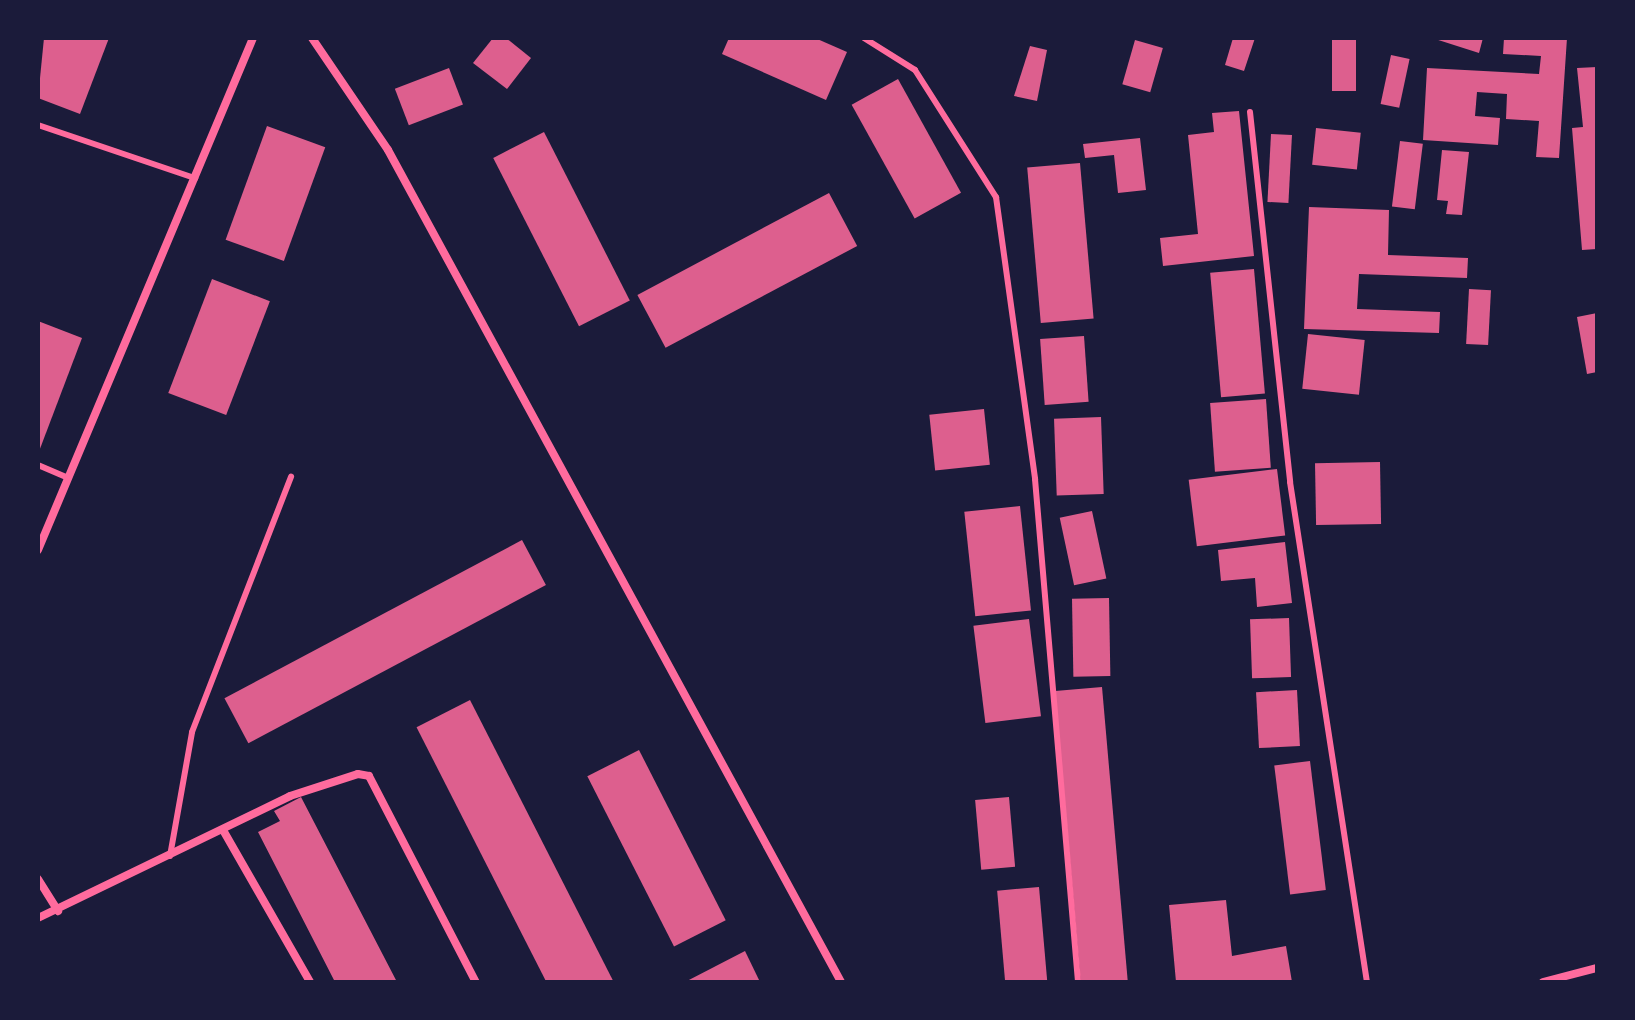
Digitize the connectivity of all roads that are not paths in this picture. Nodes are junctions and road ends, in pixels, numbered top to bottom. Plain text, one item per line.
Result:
1 (253, 38) edge
2 (312, 38) edge
3 (864, 38) edge
4 (1250, 112) dead end
5 (38, 125) edge
6 (195, 178) junction
7 (38, 465) edge
8 (291, 477) dead end
9 (68, 478) junction
10 (38, 550) edge
11 (223, 830) junction
12 (170, 856) junction
13 (38, 879) edge
14 (58, 911) junction
15 (38, 918) edge
16 (1597, 968) edge
17 (310, 982) edge
18 (476, 982) edge
19 (841, 982) edge
20 (1078, 982) edge
21 (1367, 982) edge
22 (1543, 982) edge

1 - 6 street
2 - 19 street
3 - 20 lane
4 - 21 lane
5 - 6 lane
6 - 9 street
7 - 9 lane
8 - 12 lane
9 - 10 street
11 - 12 street
11 - 17 street
11 - 18 street
12 - 14 street
13 - 14 street
14 - 15 street
16 - 22 street

